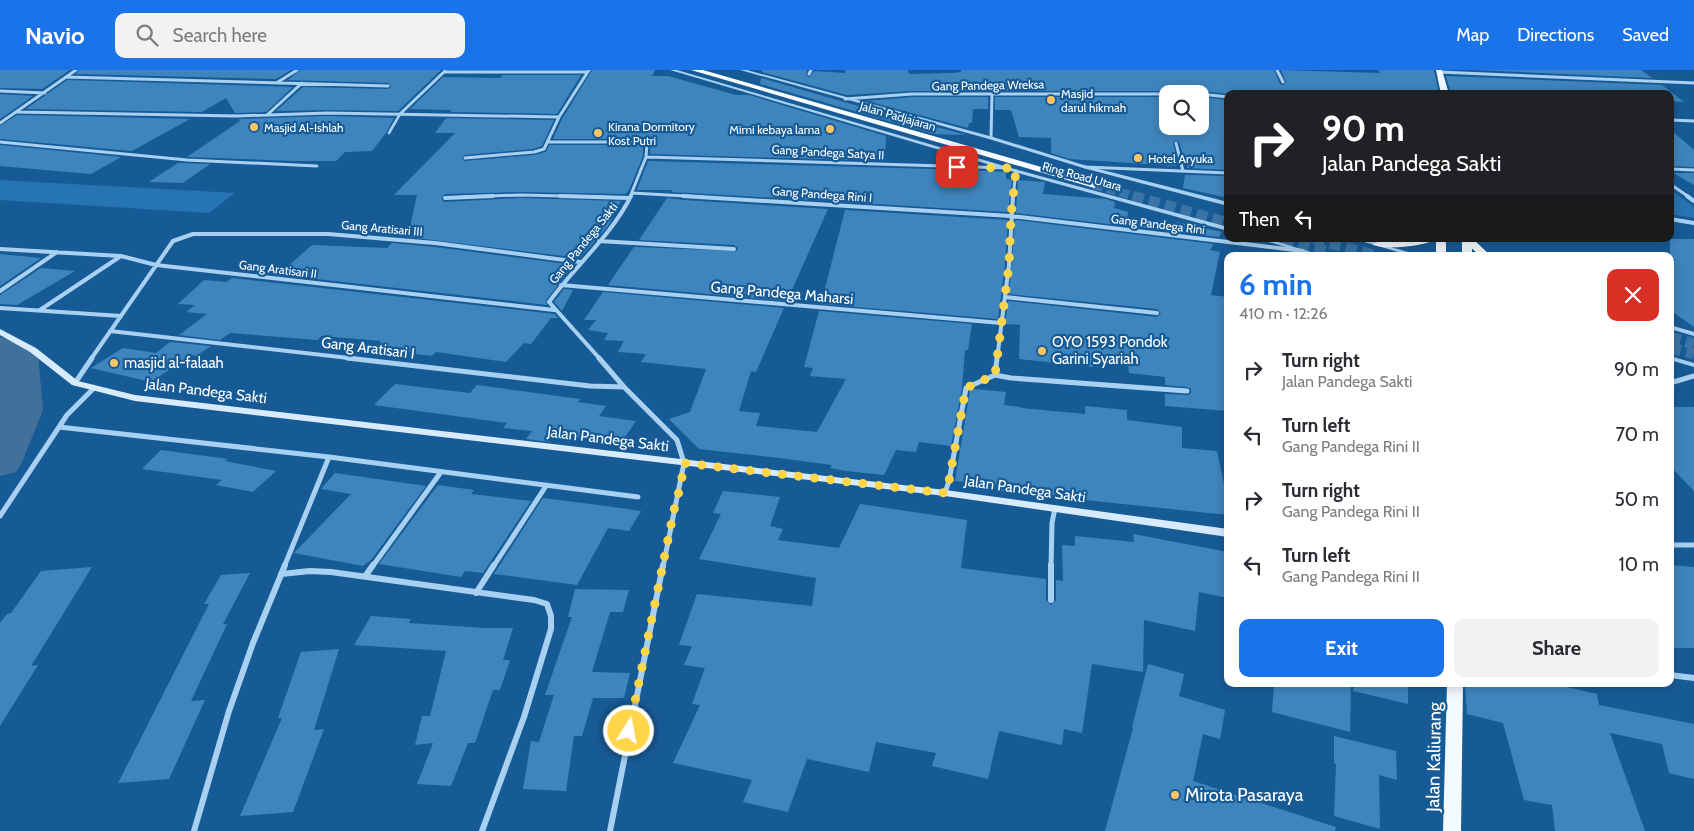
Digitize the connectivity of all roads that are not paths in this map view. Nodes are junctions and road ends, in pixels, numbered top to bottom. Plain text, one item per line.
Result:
1 (76, 70) edge
2 (298, 70) edge
3 (672, 70) edge
4 (718, 70) edge
5 (742, 70) edge
6 (811, 70) edge
7 (1277, 70) edge
8 (446, 71) edge
9 (588, 71) edge
10 (1440, 71) edge
11 (697, 74) edge
12 (809, 74) dead end
13 (66, 77) junction
14 (278, 82) junction
15 (1282, 82) dead end
16 (302, 83) junction
17 (1694, 83) edge
18 (388, 86) dead end
19 (1444, 90) edge
20 (0, 91) edge
21 (46, 93) junction
22 (1159, 93) edge
23 (992, 94) junction
24 (1209, 95) edge
25 (1224, 97) edge
26 (845, 99) junction
27 (18, 112) junction
28 (400, 114) junction
29 (267, 115) junction
30 (559, 117) junction
31 (1674, 120) edge
32 (1694, 121) edge
33 (0, 123) edge
34 (388, 132) dead end
35 (990, 138) junction
36 (0, 142) edge
37 (548, 142) junction
38 (1176, 142) dead end
39 (646, 157) junction
40 (465, 158) dead end
41 (318, 166) dead end
42 (1085, 167) junction
43 (1008, 168) junction
44 (1674, 169) edge
45 (1016, 170) junction
46 (1694, 170) edge
47 (1184, 171) junction
48 (1224, 173) edge
49 (1104, 180) tunnel mouth
50 (1094, 186) tunnel mouth
51 (1674, 187) edge
52 (632, 192) junction
53 (445, 198) dead end
54 (630, 198) junction
55 (1694, 202) edge
56 (1224, 203) edge
57 (1011, 216) junction
58 (1674, 220) edge
59 (1694, 223) edge
60 (1224, 228) edge
61 (599, 241) junction
62 (1224, 242) edge
63 (1228, 242) edge
64 (1272, 242) edge
65 (1369, 242) edge
66 (1414, 242) edge
67 (1470, 242) edge
68 (1377, 244) junction
69 (0, 249) edge
70 (734, 249) dead end
71 (58, 251) junction
72 (1303, 251) junction
73 (1307, 252) edge
74 (1405, 252) edge
75 (1482, 252) edge
76 (121, 256) junction
77 (580, 262) junction
78 (156, 265) junction
79 (561, 285) junction
80 (0, 291) edge
81 (1005, 297) junction
82 (0, 308) edge
83 (40, 310) junction
84 (554, 310) junction
85 (1157, 313) dead end
86 (121, 316) junction
87 (1001, 322) junction
88 (1674, 328) edge
89 (110, 331) junction
90 (0, 332) edge
91 (1694, 334) edge
92 (1674, 359) edge
93 (1694, 365) edge
94 (995, 375) junction
95 (1694, 376) edge
96 (1674, 382) edge
97 (75, 383) junction
98 (624, 387) junction
99 (94, 388) junction
100 (1187, 391) dead end
101 (59, 427) junction
102 (330, 457) junction
103 (684, 463) junction
104 (441, 472) junction
105 (546, 486) junction
106 (945, 493) junction
107 (638, 497) dead end
108 (1054, 508) junction
109 (0, 516) edge
110 (1224, 532) edge
111 (1674, 545) edge
112 (1694, 545) edge
113 (281, 574) junction
114 (366, 575) junction
115 (476, 593) junction
116 (1051, 600) dead end
117 (1674, 676) edge
118 (1694, 678) edge
119 (1455, 687) edge
120 (194, 831) edge
121 (482, 831) edge
122 (610, 831) edge
123 (1452, 831) edge

1 - 13 street
2 - 14 street
3 - 11 street, Ring Road Utara
4 - 49 highway, Jalan Padjajaran
5 - 26 street, Ring Road Utara
6 - 12 street
7 - 15 street
8 - 9 street
8 - 28 street
9 - 30 street
10 - 17 street
10 - 19 main road
11 - 43 street, Ring Road Utara
11 - 50 highway, Jalan Padjajaran
13 - 14 street
13 - 21 street
14 - 16 street
16 - 18 street
16 - 29 street
20 - 21 street
21 - 27 street
22 - 23 street, Gang Pandega Wreksa
23 - 26 street, Gang Pandega Wreksa
23 - 35 street
24 - 25 street
26 - 35 street, Ring Road Utara
27 - 29 street
27 - 33 street
28 - 29 street
28 - 30 street
28 - 34 lane
30 - 37 street
31 - 32 street
35 - 42 street, Ring Road Utara
36 - 41 street
37 - 39 street
37 - 40 street
38 - 47 street
39 - 43 street, Gang Pandega Satya II
39 - 52 street, Gang Pandega Sakti
42 - 47 street
42 - 56 street, Ring Road Utara
43 - 45 street, Ring Road Utara
44 - 46 street
45 - 57 street
45 - 60 street, Ring Road Utara
47 - 48 street
51 - 55 street
52 - 54 street, Gang Pandega Sakti
52 - 57 street, Gang Pandega Rini I
53 - 54 street
54 - 61 street, Gang Pandega Sakti
57 - 62 street, Gang Pandega Rini
57 - 81 street
58 - 59 street
61 - 70 street
61 - 77 street, Gang Pandega Sakti
63 - 72 street, Gang Pandega Rini
64 - 72 street
65 - 68 street
66 - 68 main road
67 - 75 highway
68 - 74 street
69 - 71 street, Gang Aratisari II
71 - 76 street, Gang Aratisari II
71 - 80 street
72 - 73 street
76 - 78 street, Gang Aratisari II
76 - 83 street
77 - 78 street, Gang Aratisari III
77 - 79 street, Gang Pandega Sakti
78 - 84 street, Gang Aratisari II
78 - 86 street
79 - 84 street, Gang Pandega Sakti
79 - 87 street, Gang Pandega Maharsi
81 - 85 street
81 - 87 street
82 - 83 street
83 - 86 street
84 - 98 street
86 - 89 street
87 - 94 street
88 - 91 street
89 - 97 street
89 - 98 street, Gang Aratisari I
90 - 97 main road
92 - 93 street
94 - 100 street
94 - 106 street
95 - 96 street
97 - 99 main road, Jalan Pandega Sakti
98 - 103 street
99 - 101 street
99 - 103 main road, Jalan Pandega Sakti
101 - 102 street
101 - 109 street
102 - 104 street
102 - 113 street
103 - 106 main road, Jalan Pandega Sakti
103 - 122 street
104 - 105 street
104 - 114 street
105 - 107 street
105 - 115 street
106 - 108 main road, Jalan Pandega Sakti
108 - 110 main road, Jalan Pandega Sakti
108 - 116 street
111 - 112 street
113 - 114 street
113 - 120 street
114 - 115 street
115 - 121 street
117 - 118 street
119 - 123 main road, Jalan Kaliurang

